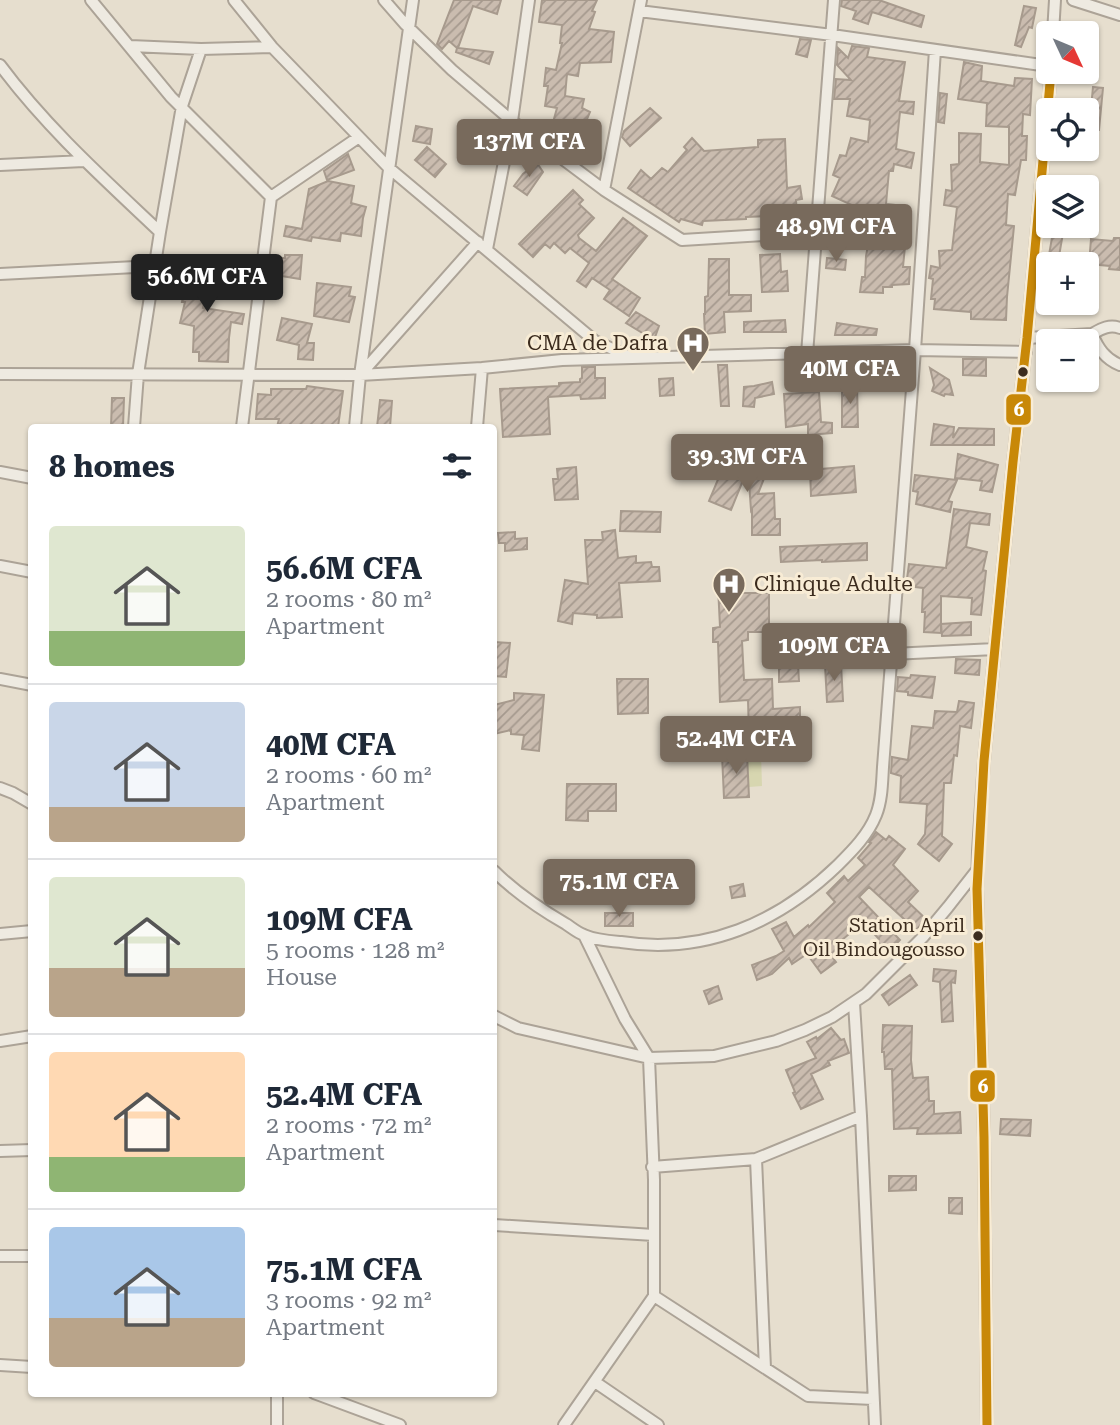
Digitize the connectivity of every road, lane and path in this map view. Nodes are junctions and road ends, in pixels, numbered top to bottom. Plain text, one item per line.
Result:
1 (92, 0) edge
2 (234, 0) edge
3 (383, 0) edge
4 (413, 0) edge
5 (529, 0) edge
6 (834, 0) edge
7 (1055, 0) edge
8 (1073, 0) edge
9 (640, 6) edge
10 (1120, 15) edge
11 (1054, 21) edge
12 (408, 28) junction
13 (832, 35) junction
14 (130, 47) junction
15 (272, 47) junction
16 (201, 49) junction
17 (935, 50) junction
18 (1036, 64) edge
19 (0, 65) edge
20 (1050, 84) edge
21 (182, 106) junction
22 (512, 121) junction
23 (359, 137) junction
24 (84, 161) junction
25 (0, 165) edge
26 (389, 168) junction
27 (604, 190) junction
28 (271, 197) junction
29 (160, 232) junction
30 (816, 232) junction
31 (483, 245) junction
32 (155, 266) junction
33 (0, 274) edge
34 (1120, 328) edge
35 (1099, 330) edge
36 (1036, 337) edge
37 (1027, 338) junction
38 (1099, 349) edge
39 (915, 350) junction
40 (1026, 352) junction
41 (807, 354) junction
42 (632, 358) junction
43 (1120, 365) edge
44 (482, 368) junction
45 (0, 374) edge
46 (138, 374) junction
47 (248, 375) junction
48 (360, 375) junction
49 (134, 424) edge
50 (242, 424) edge
51 (355, 424) edge
52 (477, 424) edge
53 (0, 472) edge
54 (28, 477) edge
55 (0, 566) edge
56 (28, 571) edge
57 (995, 649) junction
58 (892, 654) junction
59 (0, 678) edge
60 (28, 684) edge
61 (0, 788) edge
62 (28, 802) edge
63 (978, 870) junction
64 (497, 874) edge
65 (28, 931) edge
66 (0, 934) edge
67 (584, 935) junction
68 (854, 1003) junction
69 (497, 1018) edge
70 (28, 1037) edge
71 (0, 1041) edge
72 (649, 1058) junction
73 (861, 1116) junction
74 (28, 1150) edge
75 (0, 1151) edge
76 (756, 1159) junction
77 (652, 1167) junction
78 (497, 1224) edge
79 (654, 1235) junction
80 (28, 1255) edge
81 (0, 1256) edge
82 (654, 1296) junction
83 (0, 1365) edge
84 (28, 1367) edge
85 (765, 1368) junction
86 (595, 1382) junction
87 (277, 1397) edge
88 (323, 1397) edge
89 (873, 1399) junction
90 (372, 1420) edge
91 (276, 1425) edge
92 (400, 1425) edge
93 (564, 1425) edge
94 (659, 1425) edge
95 (875, 1425) edge
96 (987, 1425) edge

1 - 14 street
2 - 15 street
3 - 12 street
4 - 12 street
5 - 22 street
6 - 13 street
7 - 11 street
8 - 10 street
9 - 13 street
9 - 27 street
12 - 22 street
12 - 26 street
13 - 17 street
13 - 30 street
14 - 16 street
14 - 21 street
15 - 16 street
15 - 23 street
16 - 21 street
17 - 18 street
17 - 39 street
19 - 24 street
20 - 37 street
21 - 28 street
21 - 29 street
22 - 27 street
22 - 31 street
23 - 26 street
23 - 28 street
24 - 25 street
24 - 29 street
26 - 31 street
26 - 48 street
27 - 30 street
28 - 47 street
29 - 32 street
30 - 41 street
31 - 42 street
31 - 48 street
32 - 33 street
32 - 46 street
34 - 35 street
36 - 37 street
37 - 40 street
38 - 43 street
39 - 40 street
39 - 41 street
39 - 58 street
40 - 57 street
41 - 42 street
42 - 44 street
44 - 48 street
44 - 52 street
45 - 46 street
46 - 47 street
46 - 49 street
47 - 48 street
47 - 50 street
48 - 51 street
53 - 54 street
55 - 56 street
57 - 58 street
57 - 63 street
58 - 67 street
59 - 60 street
61 - 62 street
63 - 68 street
63 - 96 street
64 - 67 street
65 - 66 street
67 - 72 street
68 - 72 street
68 - 73 street
69 - 72 street
70 - 71 street
72 - 77 street
73 - 76 street
73 - 89 street
74 - 75 street
76 - 77 street
76 - 85 street
77 - 79 street
78 - 79 street
79 - 82 street
80 - 81 street
82 - 85 street
82 - 86 street
83 - 84 street
85 - 89 street
86 - 93 street
86 - 94 street
87 - 91 street
88 - 90 street
89 - 95 street
90 - 92 street

